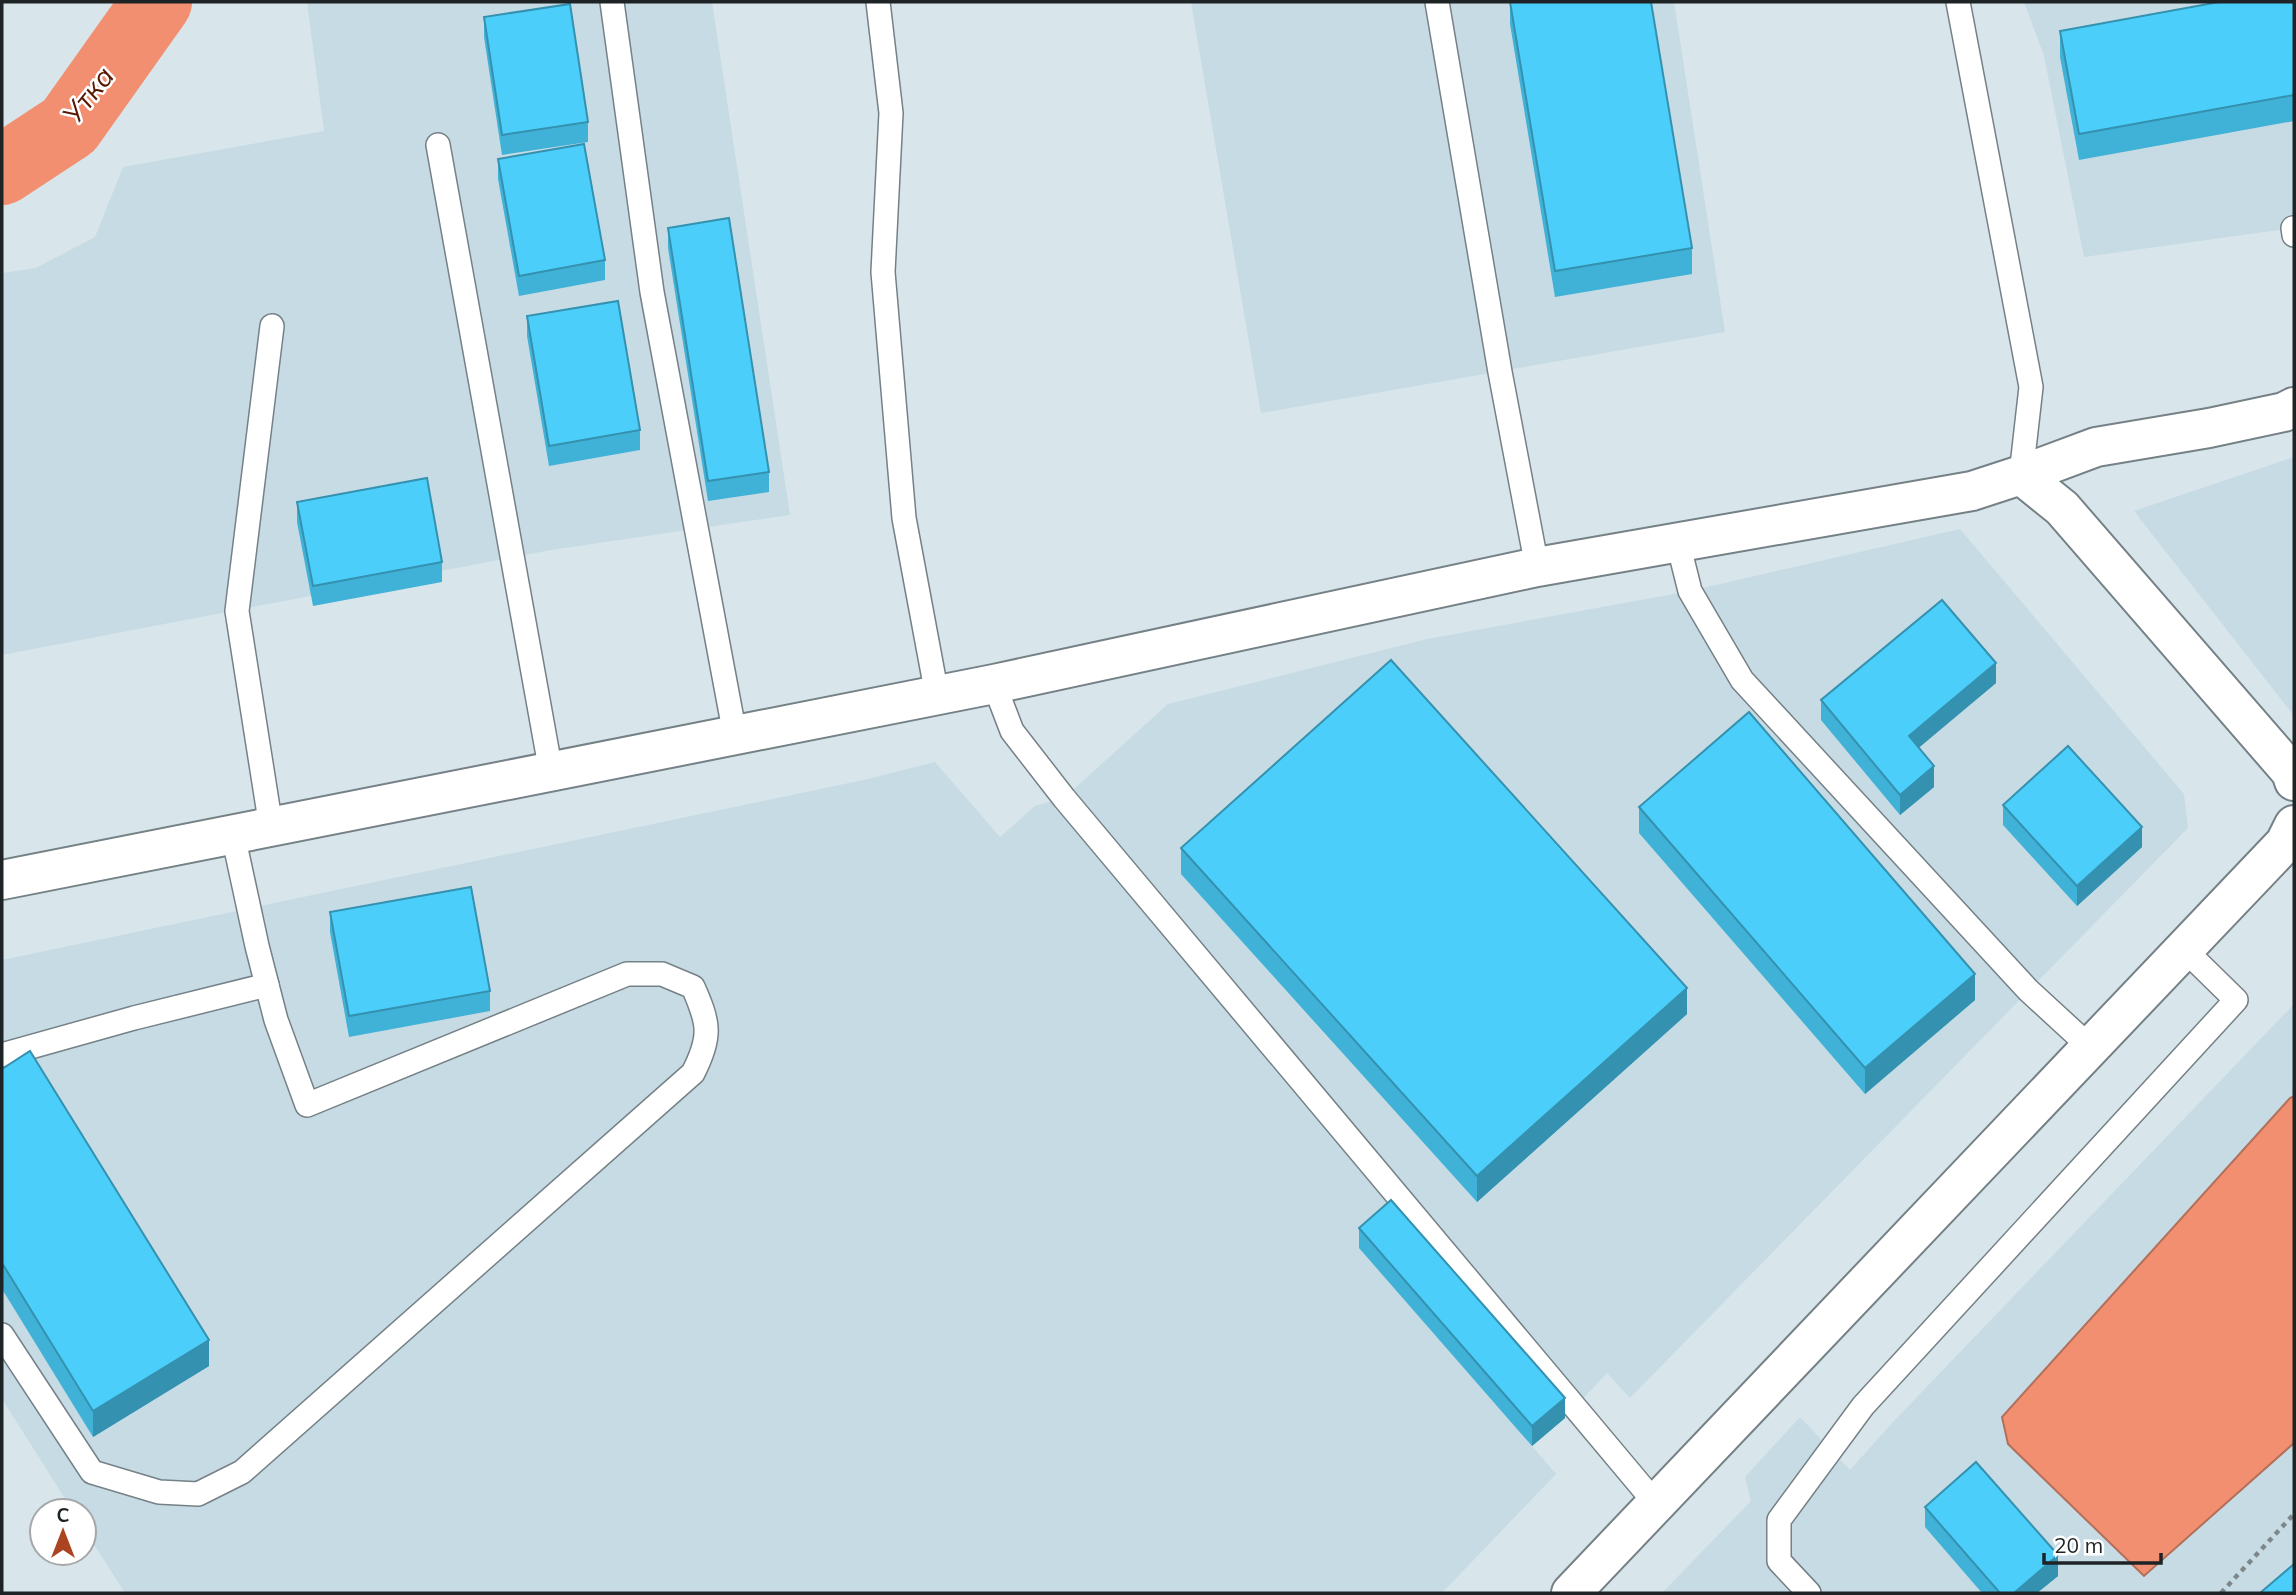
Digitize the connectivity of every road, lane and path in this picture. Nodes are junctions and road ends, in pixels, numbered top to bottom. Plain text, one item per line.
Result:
1 (612, 2) edge
2 (878, 2) edge
3 (1437, 2) edge
4 (1958, 2) edge
5 (438, 145) dead end
6 (272, 326) dead end
7 (2294, 407) edge
8 (2021, 475) junction
9 (1678, 542) junction
10 (1536, 567) junction
11 (994, 684) junction
12 (937, 695) junction
13 (736, 735) junction
14 (551, 772) junction
15 (2294, 781) edge
16 (2294, 825) edge
17 (271, 827) junction
18 (233, 835) junction
19 (2, 880) edge
20 (2184, 949) junction
21 (267, 985) junction
22 (2090, 1047) junction
23 (2, 1055) edge
24 (2, 1335) edge
25 (1657, 1505) junction
26 (2294, 1514) edge
27 (1797, 1589) edge
28 (1571, 1593) edge
29 (2221, 1593) edge

1 - 13 lane
2 - 12 lane
3 - 10 lane
4 - 8 lane
5 - 14 lane
6 - 17 lane
7 - 8 street
8 - 9 street
8 - 15 street
9 - 10 street
9 - 22 lane
10 - 11 street
11 - 12 street
11 - 25 lane
12 - 13 street
13 - 14 street
14 - 17 street
16 - 20 street
17 - 18 street
18 - 19 street
18 - 21 lane
20 - 22 street
20 - 27 lane
21 - 23 lane
21 - 24 lane
22 - 25 street
25 - 28 street
26 - 29 path

